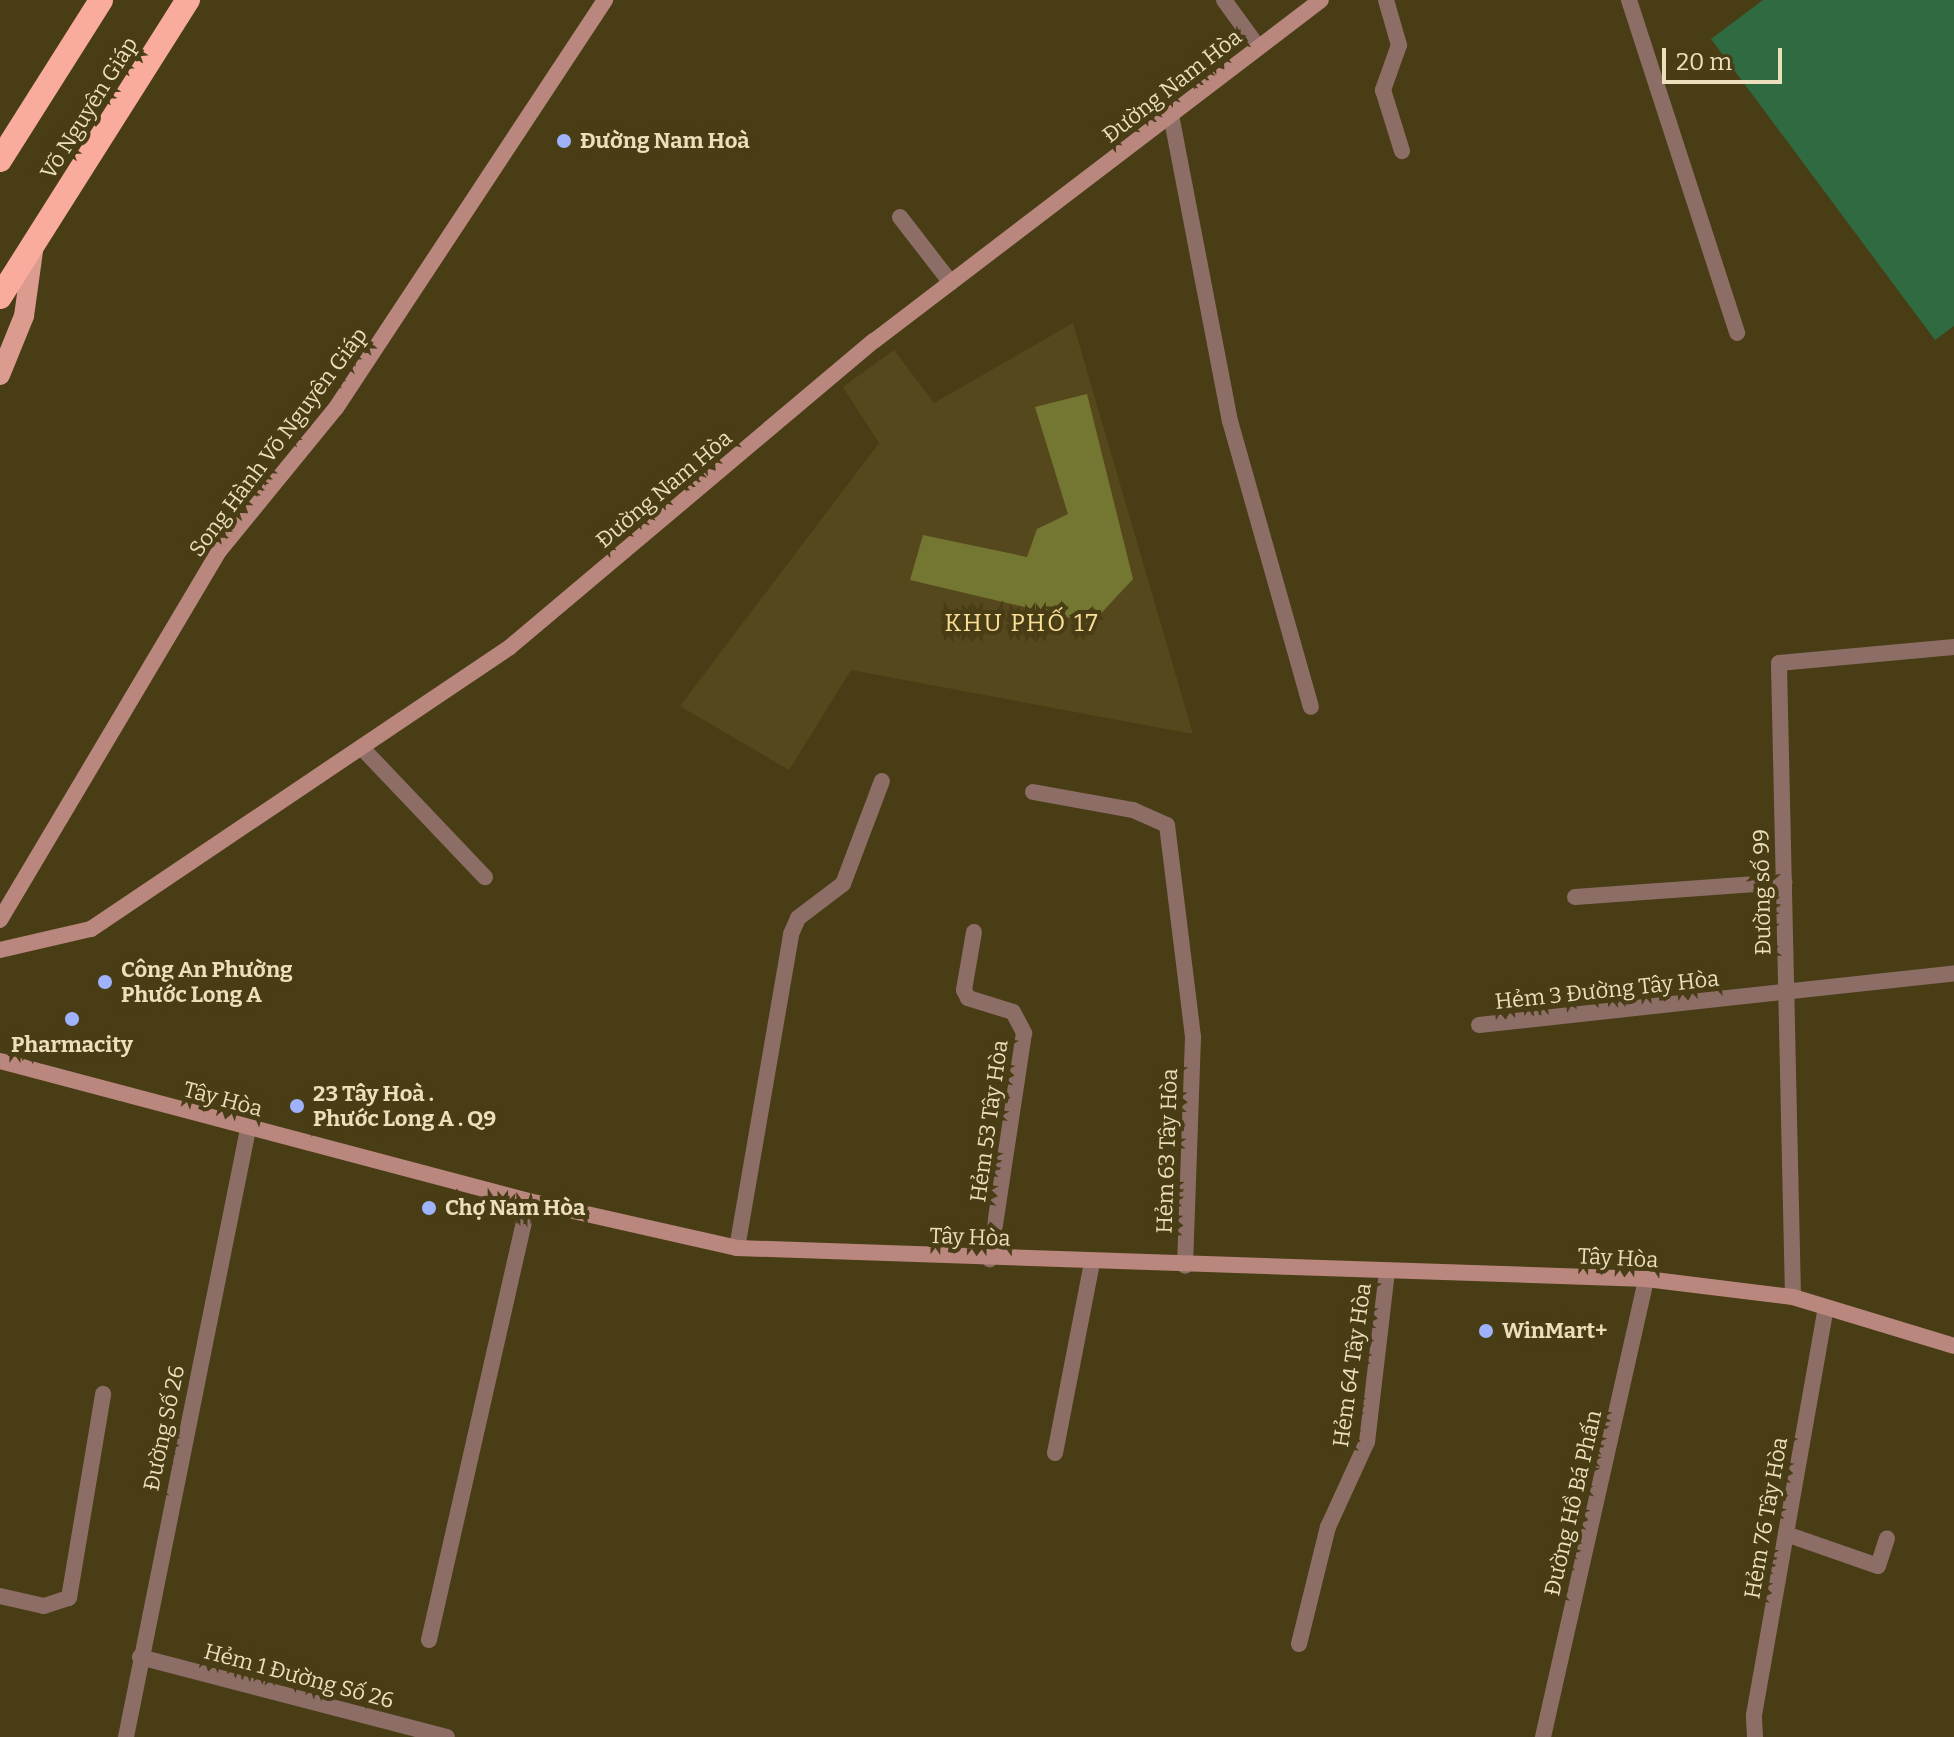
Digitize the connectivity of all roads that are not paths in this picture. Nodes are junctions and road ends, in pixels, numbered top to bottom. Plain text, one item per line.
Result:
1 (101, 0) edge
2 (188, 0) edge
3 (605, 0) edge
4 (1224, 0) edge
5 (1321, 0) edge
6 (1386, 0) edge
7 (1629, 0) edge
8 (1258, 47) junction
9 (1171, 115) junction
10 (1402, 151) dead end
11 (0, 160) edge
12 (900, 217) dead end
13 (34, 243) junction
14 (951, 283) junction
15 (0, 297) edge
16 (1737, 333) dead end
17 (0, 375) edge
18 (1954, 647) edge
19 (1311, 707) dead end
20 (363, 749) junction
21 (882, 781) dead end
22 (1033, 792) dead end
23 (485, 877) dead end
24 (1784, 882) junction
25 (1575, 897) dead end
26 (0, 920) edge
27 (974, 932) dead end
28 (0, 950) edge
29 (1954, 973) edge
30 (1786, 994) junction
31 (1479, 1025) dead end
32 (0, 1061) edge
33 (248, 1129) junction
34 (529, 1201) junction
35 (737, 1248) junction
36 (990, 1259) junction
37 (1092, 1263) junction
38 (1185, 1266) junction
39 (1387, 1272) junction
40 (1646, 1279) junction
41 (1793, 1297) junction
42 (1826, 1307) junction
43 (1954, 1346) edge
44 (103, 1394) dead end
45 (1055, 1453) dead end
46 (1786, 1534) junction
47 (1887, 1538) dead end
48 (0, 1596) edge
49 (429, 1640) dead end
50 (1299, 1644) dead end
51 (140, 1657) junction
52 (126, 1737) edge
53 (447, 1737) edge
54 (1543, 1737) edge
55 (1755, 1737) edge

1 - 11 highway
2 - 13 highway, Võ Nguyên Giáp
3 - 26 main road, Song Hành Võ Nguyên Giáp
4 - 8 street
5 - 8 main road, Đường Nam Hòa
6 - 10 street
7 - 16 street
8 - 9 main road, Đường Nam Hòa
9 - 14 main road, Đường Nam Hòa
9 - 19 street
12 - 14 street
13 - 15 highway, Võ Nguyên Giáp
13 - 17 main road, Võ Nguyên Giáp
14 - 20 main road, Đường Nam Hòa
18 - 24 street, Đường số 99
20 - 23 street
20 - 28 main road, Đường Nam Hòa
21 - 35 street
22 - 38 street, Hẻm 63 Tây Hòa
24 - 25 street
24 - 30 street, Đường số 99
27 - 36 street, Hẻm 53 Tây Hòa
29 - 30 street, Hẻm 3 Đường Tây Hòa
30 - 31 street, Hẻm 3 Đường Tây Hòa
30 - 41 street, Đường số 99
32 - 33 main road, Tây Hòa
33 - 34 main road, Tây Hòa
33 - 51 street, Đường Số 26
34 - 35 main road, Tây Hòa
34 - 49 street
35 - 36 main road, Tây Hòa
36 - 37 main road, Tây Hòa
37 - 38 main road, Tây Hòa
37 - 45 street
38 - 39 main road, Tây Hòa
39 - 40 main road, Tây Hòa
39 - 50 street, Hẻm 64 Tây Hòa
40 - 41 main road, Tây Hòa
40 - 54 street, Đường Hồ Bá Phấn
41 - 42 main road, Tây Hòa
42 - 43 main road, Tây Hòa
42 - 46 street, Hẻm 76 Tây Hòa
44 - 48 street
46 - 47 street
46 - 55 street, Hẻm 76 Tây Hòa
51 - 52 street, Đường Số 26
51 - 53 street, Hẻm 1 Đường Số 26

